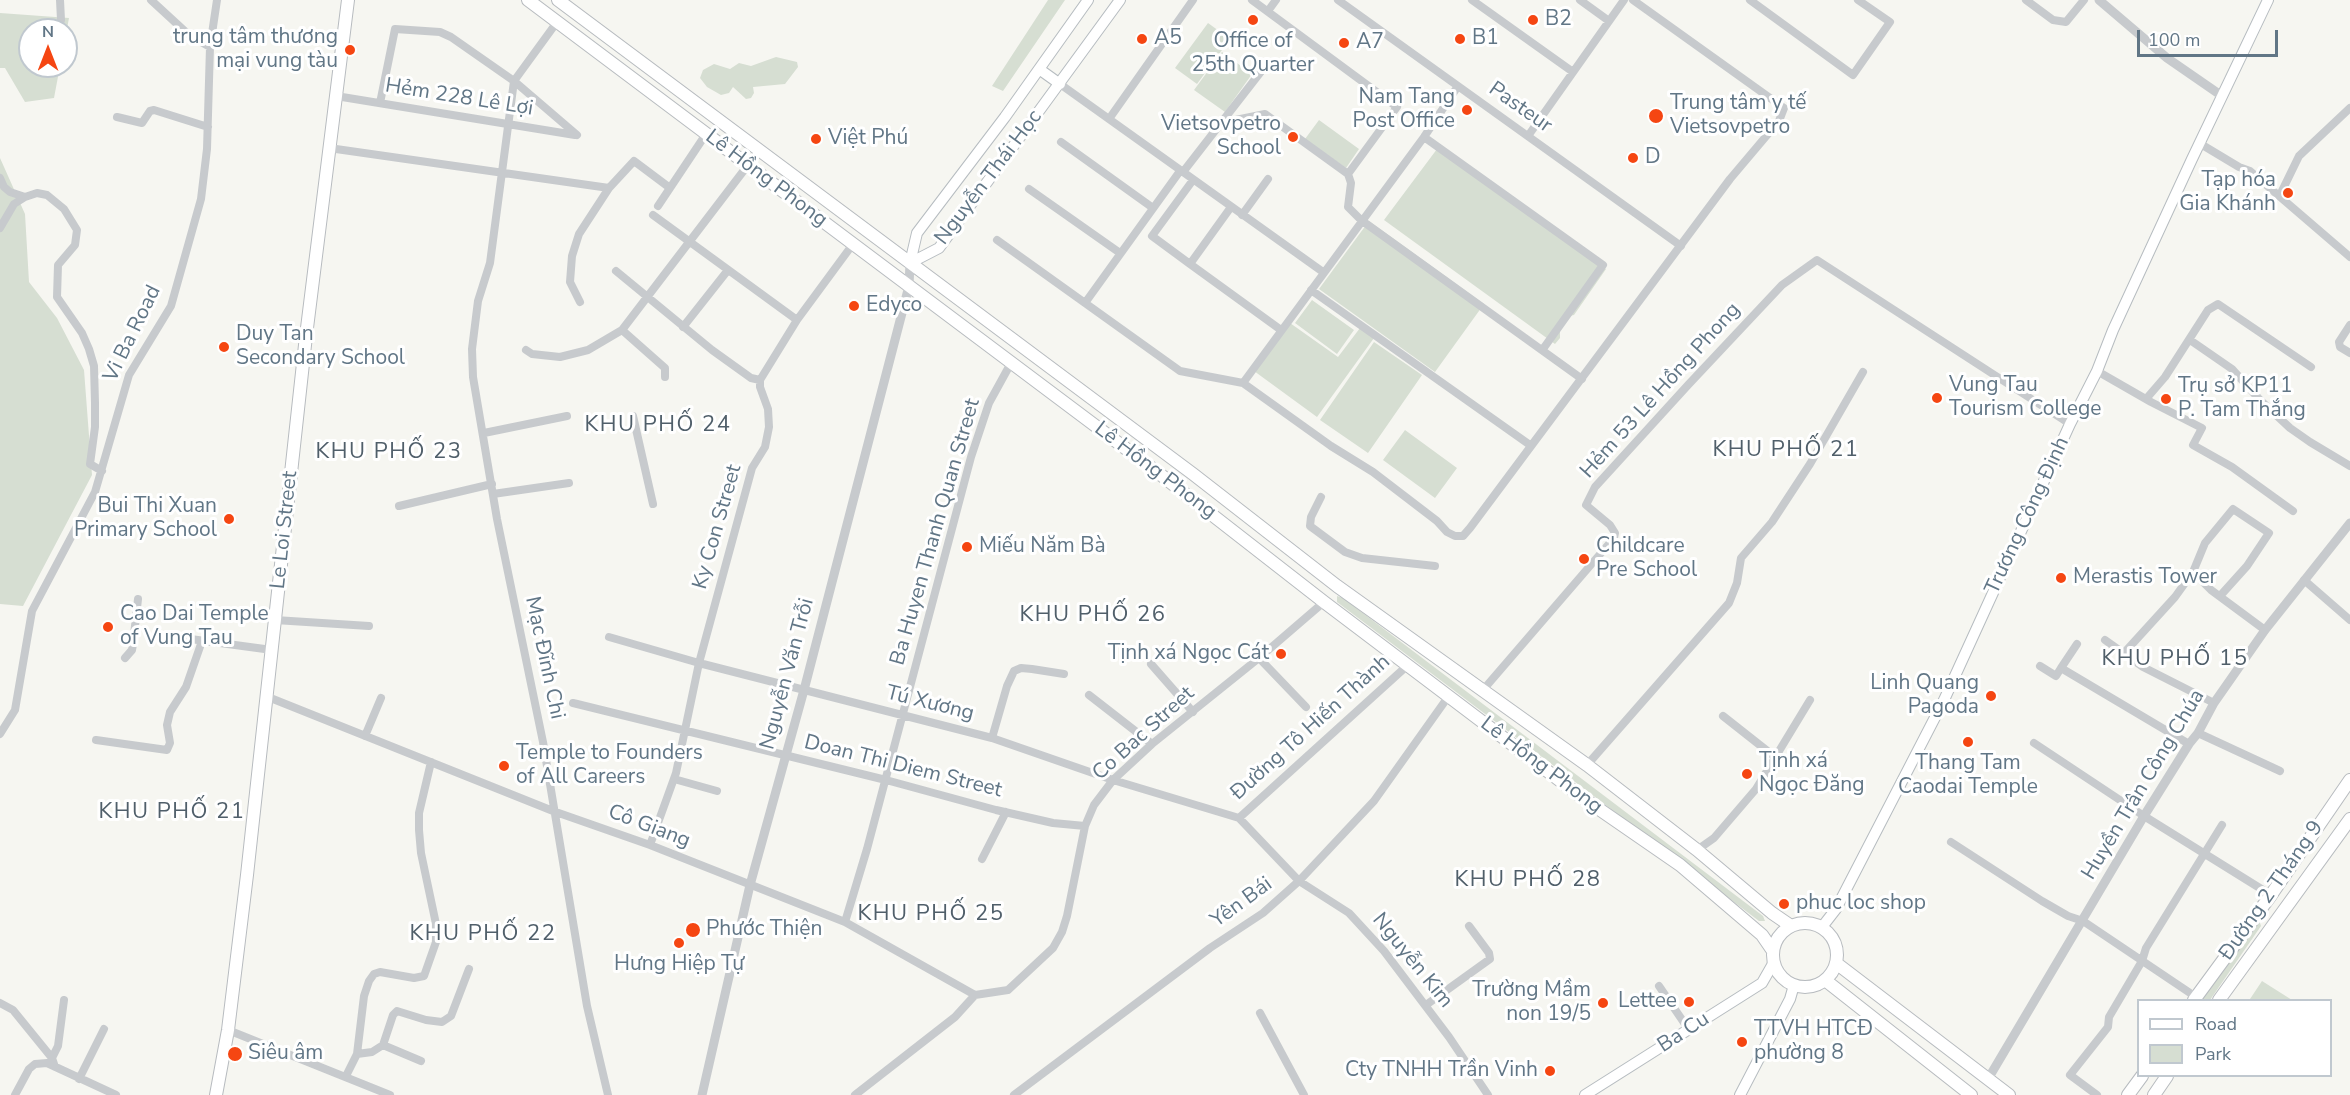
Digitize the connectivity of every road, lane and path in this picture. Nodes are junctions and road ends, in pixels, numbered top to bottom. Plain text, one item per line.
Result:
1 (60, 0) edge
2 (151, 0) edge
3 (217, 0) edge
4 (348, 0) edge
5 (528, 0) edge
6 (1088, 0) edge
7 (1120, 0) edge
8 (1193, 0) edge
9 (1252, 0) edge
10 (1276, 0) edge
11 (1338, 0) edge
12 (1472, 0) edge
13 (1580, 0) edge
14 (1624, 0) edge
15 (1633, 0) edge
16 (1750, 0) edge
17 (1858, 0) edge
18 (2026, 0) edge
19 (2084, 0) edge
20 (2099, 0) edge
21 (2268, 0) edge
22 (562, 2) edge
23 (1268, 11) junction
24 (61, 18) edge
25 (1609, 21) junction
26 (557, 22) junction
27 (210, 47) junction
28 (1039, 69) junction
29 (1263, 69) dead end
30 (1572, 72) junction
31 (513, 81) junction
32 (1060, 84) junction
33 (1458, 86) junction
34 (336, 96) junction
35 (2222, 96) junction
36 (380, 103) junction
37 (2350, 108) edge
38 (117, 117) dead end
39 (1108, 119) junction
40 (507, 123) junction
41 (1221, 123) junction
42 (725, 124) junction
43 (208, 127) junction
44 (710, 136) junction
45 (1528, 136) junction
46 (1424, 137) junction
47 (1061, 142) dead end
48 (2199, 143) junction
49 (329, 148) junction
50 (748, 165) junction
51 (500, 171) junction
52 (1181, 172) junction
53 (1348, 174) junction
54 (0, 178) edge
55 (1268, 178) dead end
56 (1193, 180) junction
57 (609, 188) junction
58 (670, 188) junction
59 (1029, 189) dead end
60 (2280, 195) junction
61 (24, 197) junction
62 (658, 206) dead end
63 (1231, 207) junction
64 (1153, 208) junction
65 (653, 215) dead end
66 (1242, 215) junction
67 (1361, 220) junction
68 (0, 228) edge
69 (997, 240) dead end
70 (690, 241) junction
71 (853, 244) junction
72 (887, 246) junction
73 (1681, 246) junction
74 (1120, 254) junction
75 (2350, 257) edge
76 (875, 261) junction
77 (910, 263) junction
78 (1190, 264) junction
79 (728, 270) junction
80 (616, 271) dead end
81 (1323, 272) junction
82 (909, 286) junction
83 (1311, 290) junction
84 (647, 297) junction
85 (580, 302) dead end
86 (1085, 303) junction
87 (797, 320) junction
88 (2350, 325) edge
89 (684, 327) junction
90 (622, 330) junction
91 (1281, 330) junction
92 (2190, 340) junction
93 (1543, 349) junction
94 (526, 350) dead end
95 (2350, 353) edge
96 (1011, 363) junction
97 (2311, 367) dead end
98 (2097, 371) junction
99 (1863, 372) dead end
100 (665, 377) dead end
101 (1582, 379) junction
102 (760, 380) junction
103 (1243, 383) junction
104 (2146, 399) junction
105 (567, 416) dead end
106 (633, 416) dead end
107 (2070, 424) junction
108 (484, 433) junction
109 (1530, 445) junction
110 (2350, 466) edge
111 (102, 471) junction
112 (569, 483) dead end
113 (492, 484) junction
114 (493, 494) junction
115 (1321, 497) dead end
116 (653, 504) dead end
117 (399, 506) dead end
118 (2293, 511) dead end
119 (2350, 523) edge
120 (1435, 566) dead end
121 (2193, 572) junction
122 (2304, 580) junction
123 (1337, 586) junction
124 (2220, 596) junction
125 (138, 599) dead end
126 (1324, 602) junction
127 (275, 620) junction
128 (2350, 620) edge
129 (369, 626) dead end
130 (2265, 630) junction
131 (609, 637) dead end
132 (183, 638) dead end
133 (2105, 640) dead end
134 (202, 641) junction
135 (2077, 644) dead end
136 (272, 650) junction
137 (2124, 653) junction
138 (125, 658) dead end
139 (1259, 658) junction
140 (699, 663) junction
141 (1151, 664) dead end
142 (1408, 665) junction
143 (2040, 666) dead end
144 (2061, 668) junction
145 (1064, 674) dead end
146 (804, 690) junction
147 (1483, 690) junction
148 (1089, 695) dead end
149 (268, 697) junction
150 (1448, 697) junction
151 (381, 698) dead end
152 (1810, 700) dead end
153 (573, 702) dead end
154 (2214, 703) junction
155 (1306, 707) dead end
156 (1193, 711) junction
157 (903, 716) junction
158 (1723, 716) dead end
159 (684, 730) junction
160 (2198, 733) junction
161 (0, 734) edge
162 (365, 736) junction
163 (992, 738) junction
164 (96, 740) dead end
165 (2034, 743) dead end
166 (1152, 744) junction
167 (2189, 744) junction
168 (784, 756) junction
169 (1775, 757) junction
170 (431, 762) junction
171 (1587, 765) junction
172 (2280, 771) dead end
173 (674, 779) junction
174 (886, 780) junction
175 (1113, 780) junction
176 (2350, 780) edge
177 (717, 791) dead end
178 (553, 811) junction
179 (1006, 812) junction
180 (2144, 816) junction
181 (1239, 818) junction
182 (2350, 819) edge
183 (2222, 825) dead end
184 (1085, 826) junction
185 (1952, 842) dead end
186 (650, 845) junction
187 (1697, 850) junction
188 (2206, 853) junction
189 (982, 859) dead end
190 (1299, 881) junction
191 (750, 885) junction
192 (2271, 895) junction
193 (2288, 907) junction
194 (2083, 921) junction
195 (845, 922) junction
196 (1469, 926) dead end
197 (1791, 926) junction
198 (1822, 927) junction
199 (1774, 956) junction
200 (2142, 961) junction
201 (1836, 963) junction
202 (469, 969) dead end
203 (1825, 980) junction
204 (1794, 985) junction
205 (1659, 986) dead end
206 (975, 995) junction
207 (2195, 999) edge
208 (2220, 999) edge
209 (64, 1000) dead end
210 (0, 1003) edge
211 (1426, 1005) junction
212 (1260, 1013) dead end
213 (104, 1029) dead end
214 (228, 1030) junction
215 (1689, 1030) junction
216 (383, 1045) junction
217 (357, 1054) junction
218 (52, 1058) junction
219 (421, 1061) dead end
220 (55, 1067) junction
221 (346, 1076) junction
222 (2141, 1077) edge
223 (2166, 1077) edge
224 (79, 1079) junction
225 (1988, 1079) junction
226 (15, 1095) edge
227 (116, 1095) edge
228 (216, 1095) edge
229 (390, 1095) edge
230 (608, 1095) edge
231 (702, 1095) edge
232 (855, 1095) edge
233 (1014, 1095) edge
234 (1304, 1095) edge
235 (1488, 1095) edge
236 (1585, 1095) edge
237 (1740, 1095) edge
238 (1971, 1095) edge
239 (2009, 1095) edge
240 (2097, 1095) edge
241 (2128, 1095) edge
242 (2154, 1095) edge

1 - 24 street
2 - 27 street
3 - 27 street, Vi Ba Road
4 - 34 main road, Le Loi Street
5 - 26 main road, Lê Hồng Phong
6 - 28 main road, Nguyễn Thái Học
7 - 32 main road, Nguyễn Thái Học
8 - 39 street
9 - 23 street
10 - 23 street
11 - 33 street, Pasteur
12 - 30 street
13 - 25 street
14 - 25 street
15 - 73 street
16 - 17 street
18 - 19 street
20 - 35 street
21 - 35 main road, Trương Công Định
22 - 26 main road
22 - 42 main road, Lê Hồng Phong
23 - 53 street
25 - 30 street
26 - 31 street
26 - 44 main road, Lê Hồng Phong
27 - 43 street, Vi Ba Road
28 - 32 main road
28 - 77 main road, Nguyễn Thái Học
29 - 41 street
30 - 45 street
31 - 36 street
31 - 40 street, Mạc Đĩnh Chi
31 - 40 street, Hẻm 228 Lê Lợi
32 - 39 street
32 - 77 main road, Nguyễn Thái Học
33 - 45 street, Pasteur
33 - 46 street
34 - 36 street, Hẻm 228 Lê Lợi
34 - 49 main road, Le Loi Street
35 - 48 main road, Trương Công Định
36 - 40 street, Hẻm 228 Lê Lợi
37 - 60 street
38 - 43 street
39 - 52 street
40 - 51 street, Mạc Đĩnh Chi
41 - 52 street
41 - 53 street
42 - 44 main road
42 - 72 main road, Lê Hồng Phong
43 - 111 street, Vi Ba Road
44 - 50 main road, Lê Hồng Phong
44 - 58 street
45 - 73 street, Pasteur
46 - 67 street
46 - 93 street
47 - 64 street
48 - 60 street
48 - 98 main road, Trương Công Định
49 - 51 street
49 - 127 main road, Le Loi Street
50 - 70 street
50 - 71 main road, Lê Hồng Phong
51 - 57 street
51 - 108 street, Mạc Đĩnh Chi
52 - 56 street
52 - 64 street
53 - 67 street
54 - 61 street
55 - 66 street
56 - 63 street
56 - 78 street
57 - 58 street
57 - 85 street
58 - 62 street
59 - 74 street
60 - 75 street
61 - 68 street
61 - 111 street
63 - 66 street
63 - 78 street
64 - 74 street
65 - 70 street
66 - 81 street
67 - 81 street
67 - 93 street
69 - 86 street
70 - 79 street
70 - 84 street
71 - 76 main road, Lê Hồng Phong
71 - 87 street
72 - 76 main road
72 - 77 main road, Lê Hồng Phong
73 - 101 street
74 - 86 street
76 - 82 main road, Lê Hồng Phong
77 - 82 street, Nguyễn Văn Trỗi
77 - 123 main road, Lê Hồng Phong
78 - 91 street
79 - 87 street
79 - 89 street
80 - 84 street
81 - 83 street
82 - 96 main road, Lê Hồng Phong
82 - 146 street, Nguyễn Văn Trỗi
83 - 91 street
83 - 109 street
84 - 89 street
84 - 90 street
86 - 103 street
87 - 102 street
88 - 95 street
89 - 102 street
90 - 94 street
90 - 100 street
91 - 103 street
92 - 97 street
92 - 104 street
92 - 110 street
93 - 101 street
96 - 126 main road, Lê Hồng Phong
96 - 157 street, Ba Huyen Thanh Quan Street
98 - 104 street
98 - 107 main road, Trương Công Định
99 - 171 street
101 - 109 street
102 - 140 street, Ky Con Street
103 - 109 street
104 - 118 street
105 - 108 street
106 - 116 street
107 - 147 street, Hẻm 53 Lê Hồng Phong
107 - 198 main road, Trương Công Định
108 - 113 street, Mạc Đĩnh Chi
111 - 161 street, Vi Ba Road
112 - 114 street
113 - 114 street, Mạc Đĩnh Chi
113 - 117 street
114 - 178 street, Mạc Đĩnh Chi
115 - 120 street
119 - 122 street, Huyền Trân Công Chúa
121 - 124 street
121 - 124 street
121 - 137 street
122 - 128 street
122 - 130 street, Huyền Trân Công Chúa
123 - 126 main road
123 - 147 main road, Lê Hồng Phong
124 - 130 street
125 - 138 street
126 - 139 street, Co Bac Street
126 - 142 main road, Lê Hồng Phong
127 - 129 street
127 - 136 main road, Le Loi Street
130 - 154 street, Huyền Trân Công Chúa
131 - 140 street, Tú Xương
132 - 134 street
133 - 137 street
134 - 136 street
134 - 164 street
135 - 144 street
136 - 149 main road, Le Loi Street
137 - 154 street
139 - 155 street
139 - 156 street, Co Bac Street
140 - 146 street, Tú Xương
140 - 159 street, Ky Con Street
141 - 156 street
142 - 150 main road, Lê Hồng Phong
142 - 181 street, Đường Tô Hiến Thành
143 - 144 street
144 - 167 street
145 - 163 street
146 - 157 street, Tú Xương
146 - 168 street, Nguyễn Văn Trỗi
147 - 171 main road, Lê Hồng Phong
148 - 166 street
149 - 162 street, Cô Giang
149 - 214 main road, Le Loi Street
150 - 190 street, Yên Bái
150 - 199 main road, Lê Hồng Phong
151 - 162 street
152 - 169 street
153 - 159 street, Doan Thi Diem Street
154 - 160 street, Huyền Trân Công Chúa
156 - 166 street, Co Bac Street
157 - 163 street, Tú Xương
157 - 174 street, Ba Huyen Thanh Quan Street
158 - 169 street
159 - 168 street, Doan Thi Diem Street
159 - 173 street, Ky Con Street
160 - 167 street, Huyền Trân Công Chúa
160 - 172 street
162 - 170 street, Cô Giang
163 - 175 street, Tú Xương
165 - 180 street
166 - 175 street, Co Bac Street
167 - 180 street, Huyền Trân Công Chúa
168 - 174 street, Doan Thi Diem Street
168 - 191 street, Nguyễn Văn Trỗi
169 - 187 street
170 - 178 street, Cô Giang
170 - 217 street
171 - 187 main road, Lê Hồng Phong
173 - 177 street
173 - 186 street, Ky Con Street
174 - 179 street, Doan Thi Diem Street
174 - 195 street, Ba Huyen Thanh Quan Street
175 - 181 street, Tú Xương
175 - 184 street, Co Bac Street
176 - 192 main road, Đường 2 Tháng 9
178 - 186 street, Cô Giang
178 - 230 street, Mạc Đĩnh Chi
179 - 184 street, Doan Thi Diem Street
179 - 189 street
180 - 188 street
180 - 194 street, Huyền Trân Công Chúa
181 - 190 street, Nguyễn Kim
182 - 193 main road, Đường 2 Tháng 9
183 - 188 street
184 - 206 street, Co Bac Street
185 - 194 street
186 - 191 street, Cô Giang
187 - 197 main road, Lê Hồng Phong
188 - 192 street
188 - 200 street
190 - 211 street, Nguyễn Kim
190 - 233 street, Yên Bái
191 - 195 street, Cô Giang
191 - 231 street, Nguyễn Văn Trỗi
192 - 193 main road
192 - 207 main road, Đường 2 Tháng 9
193 - 208 main road, Đường 2 Tháng 9
194 - 200 street
194 - 225 street, Huyền Trân Công Chúa
195 - 206 street, Cô Giang
196 - 211 street
197 - 198 main road
197 - 199 main road
198 - 201 main road
199 - 204 main road
199 - 215 main road, Ba Cu
200 - 207 street
200 - 240 street
201 - 203 main road
201 - 225 main road
202 - 216 street
203 - 204 main road
203 - 238 main road
204 - 237 main road
205 - 215 street
206 - 232 street
209 - 218 street
210 - 218 street
211 - 235 street, Nguyễn Kim
212 - 234 street
213 - 224 street
214 - 221 street
214 - 228 main road, Le Loi Street
215 - 236 main road, Ba Cu
216 - 217 street
216 - 219 street
217 - 221 street
218 - 220 street
220 - 224 street
220 - 226 street
221 - 229 street
222 - 241 main road
223 - 242 main road
224 - 227 street
225 - 239 main road

